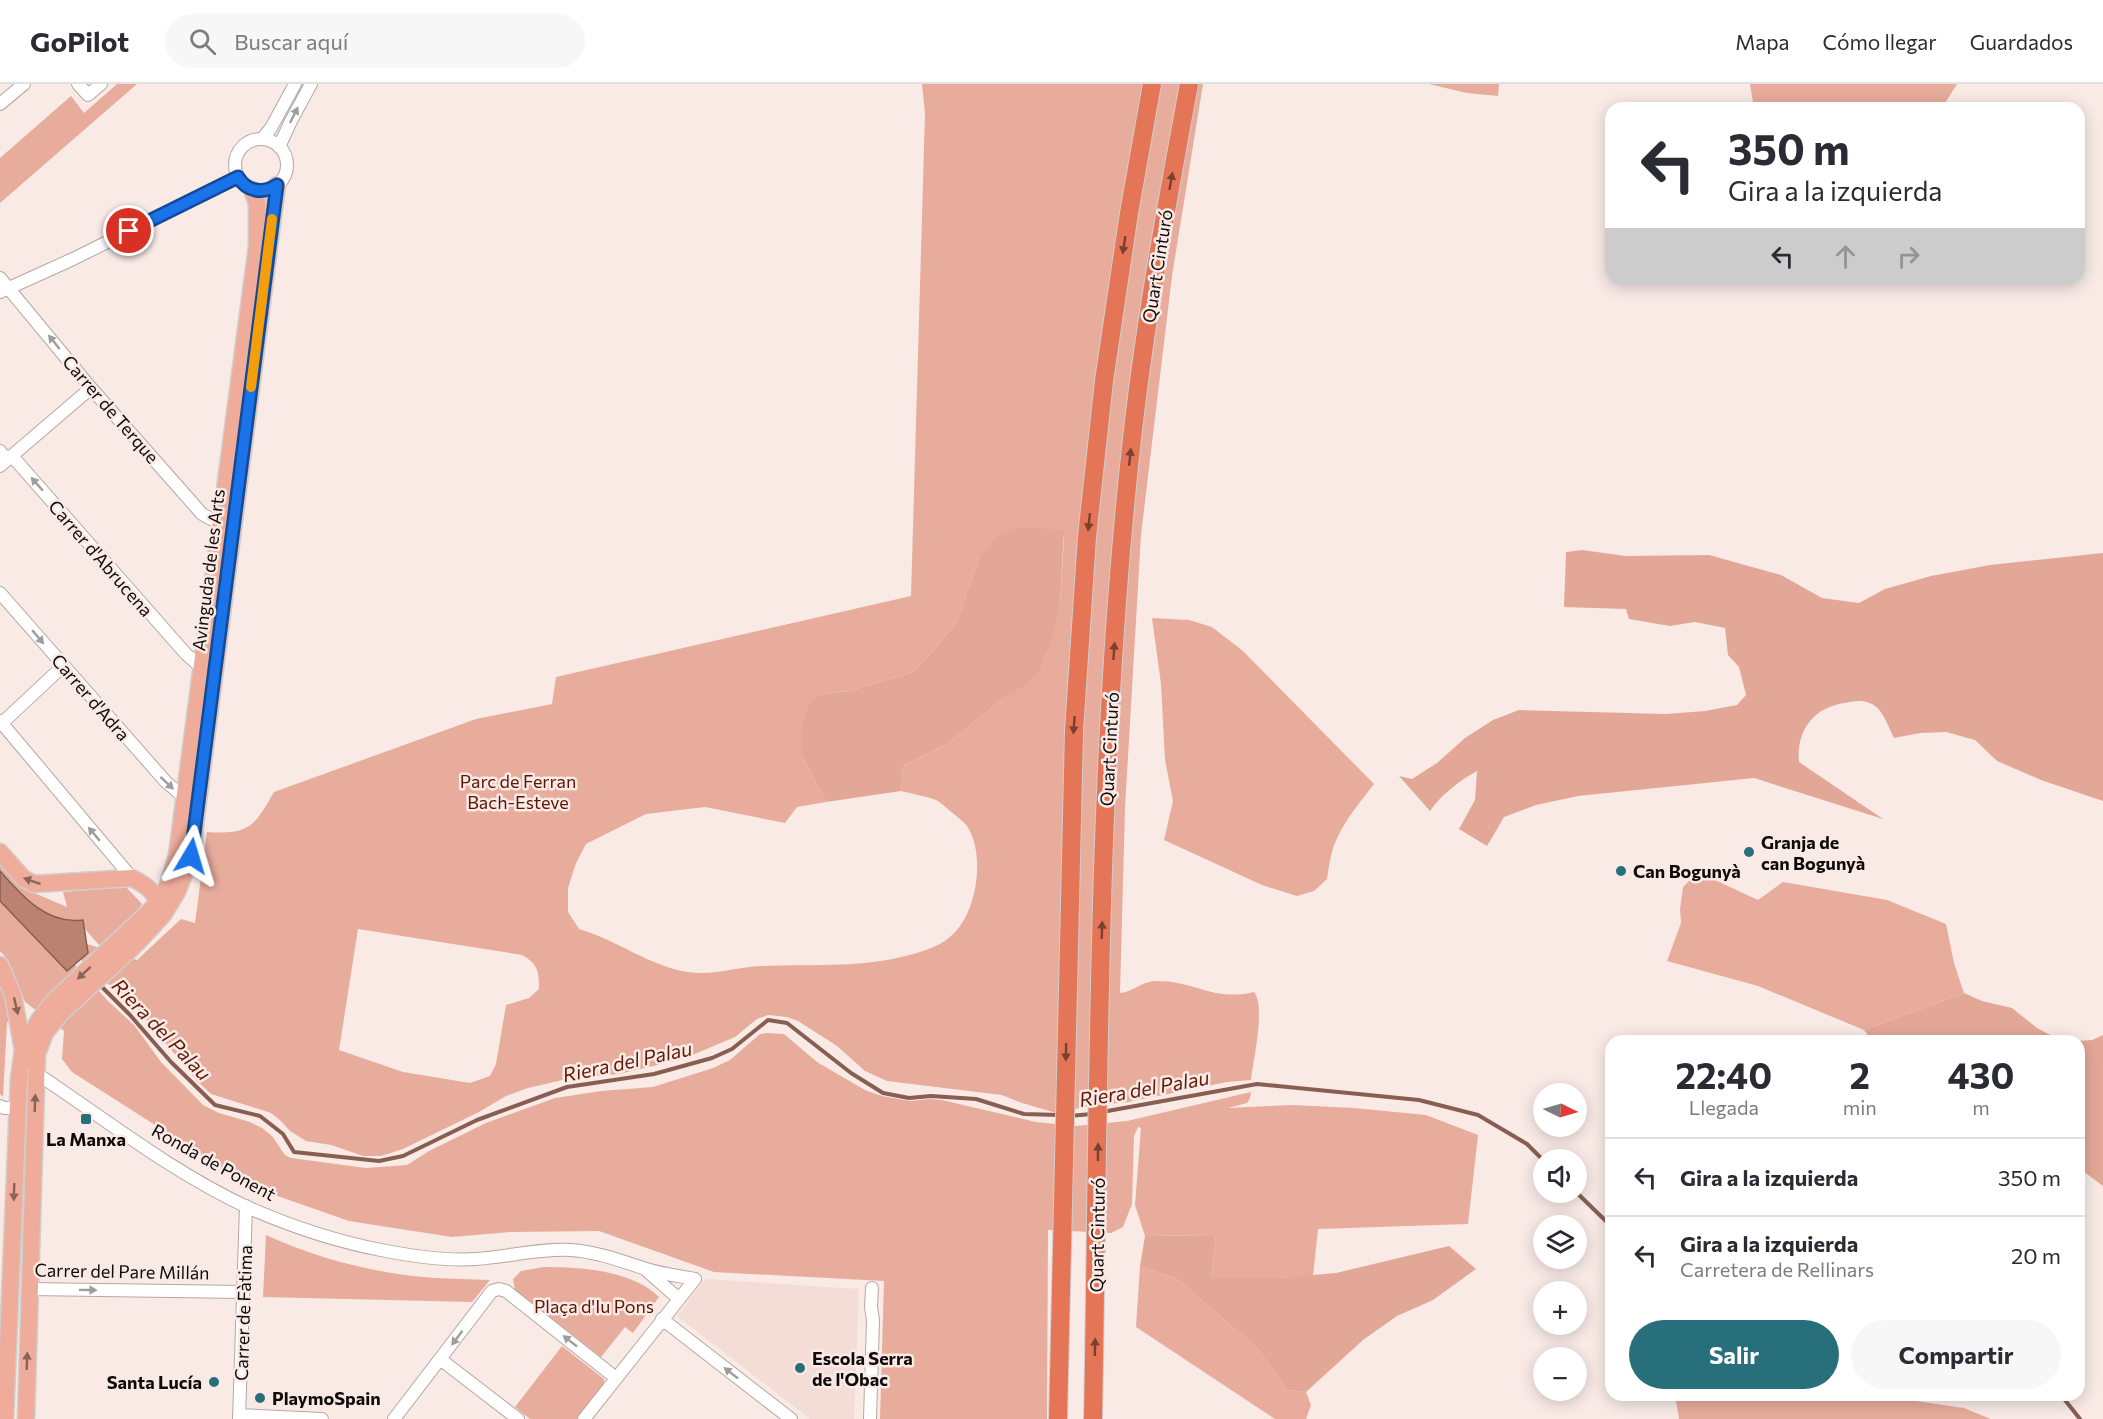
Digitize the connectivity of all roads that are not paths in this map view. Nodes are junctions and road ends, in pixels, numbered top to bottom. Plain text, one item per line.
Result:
1 (24, 84) edge
2 (78, 84) edge
3 (101, 84) edge
4 (295, 84) edge
5 (311, 84) edge
6 (1152, 84) edge
7 (1189, 84) edge
8 (0, 104) edge
9 (262, 139) junction
10 (279, 147) junction
11 (238, 177) junction
12 (277, 185) junction
13 (252, 190) junction
14 (0, 278) edge
15 (5, 290) edge
16 (92, 388) junction
17 (0, 451) edge
18 (12, 456) junction
19 (0, 466) edge
20 (227, 524) junction
21 (0, 593) edge
22 (63, 666) junction
23 (202, 668) junction
24 (1, 723) edge
25 (185, 798) junction
26 (0, 852) edge
27 (146, 889) junction
28 (136, 944) junction
29 (119, 951) junction
30 (0, 965) edge
31 (57, 1008) junction
32 (23, 1050) junction
33 (36, 1073) junction
34 (9, 1112) edge
35 (33, 1198) junction
36 (246, 1206) junction
37 (643, 1268) junction
38 (872, 1288) dead end
39 (5, 1289) edge
40 (29, 1289) junction
41 (243, 1292) junction
42 (679, 1299) junction
43 (662, 1319) junction
44 (440, 1359) junction
45 (616, 1378) junction
46 (777, 1409) junction
47 (239, 1417) edge
48 (5, 1419) edge
49 (26, 1419) edge
50 (322, 1419) edge
51 (394, 1419) edge
52 (518, 1419) edge
53 (584, 1419) edge
54 (769, 1419) edge
55 (791, 1419) edge
56 (870, 1419) edge
57 (1058, 1419) edge
58 (1093, 1419) edge

1 - 8 street
2 - 3 street
4 - 9 street
10 -> 5 street
6 -> 57 highway, Quart Cinturó
58 -> 7 highway, Quart Cinturó
9 - 10 street
9 - 11 street
10 - 12 street
11 - 13 street
11 - 15 street
12 - 13 street
12 - 20 main road, Avinguda de les Arts
13 - 20 main road, Avinguda de les Arts
14 - 15 street, Carrer de Terque
16 -> 15 street, Carrer de Terque
16 - 18 street
16 - 20 street, Carrer de Terque
17 - 18 street, Carrer d'Abrucena
18 - 19 street
23 -> 18 street, Carrer d'Abrucena
20 - 23 main road, Avinguda de les Arts
20 - 28 main road, Avinguda de les Arts
21 -> 22 street, Carrer d'Adra
22 - 24 street
22 -> 25 street, Carrer d'Adra
23 - 25 main road, Avinguda de les Arts
27 -> 24 street
25 - 27 main road, Avinguda de les Arts
27 -> 26 main road
27 - 28 main road
27 - 29 main road
28 - 29 main road
29 - 31 main road
30 -> 32 main road, Ronda de Ponent
31 - 32 main road
31 - 33 main road
32 - 33 street, Ronda de Ponent
32 - 34 main road
35 -> 33 main road
33 - 36 street, Ronda de Ponent
34 - 35 main road
34 -> 39 main road
35 - 40 main road
36 - 37 street, Ronda de Ponent
36 - 41 street, Carrer de Fàtima
37 - 42 street, Ronda de Ponent
37 - 42 street, Ronda de Ponent
38 - 56 street
39 - 40 main road, Carrer del Pare Millán
39 - 48 main road
40 -> 41 street, Carrer del Pare Millán
49 -> 40 main road
41 - 47 street, Carrer de Fàtima
42 - 43 street
43 - 45 street
46 -> 43 street
45 -> 44 street
44 - 51 street
44 - 52 street
45 - 53 street
46 - 54 street
46 - 55 street
47 - 50 street

